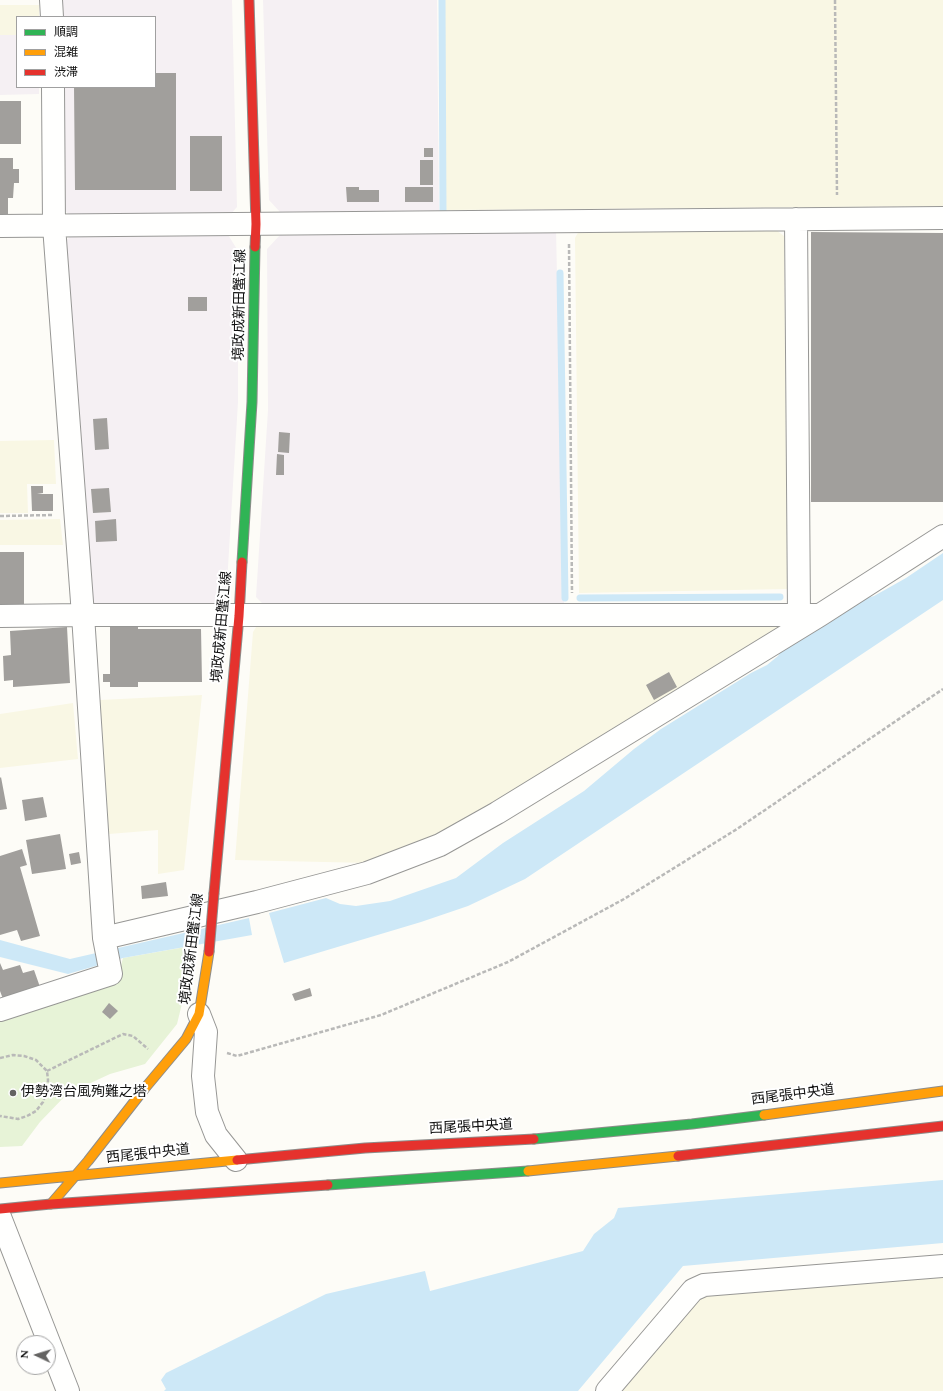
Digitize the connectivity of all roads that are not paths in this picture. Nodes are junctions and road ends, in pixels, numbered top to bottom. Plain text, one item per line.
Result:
1 (52, 0) edge
2 (249, 0) edge
3 (52, 16) edge
4 (53, 88) edge
5 (943, 218) edge
6 (796, 219) junction
7 (256, 224) junction
8 (0, 226) edge
9 (54, 226) junction
10 (943, 536) edge
11 (83, 615) junction
12 (799, 615) junction
13 (820, 615) junction
14 (0, 616) edge
15 (239, 616) junction
16 (104, 938) junction
17 (0, 1010) edge
18 (199, 1014) junction
19 (943, 1091) edge
20 (943, 1126) edge
21 (236, 1160) junction
22 (74, 1176) junction
23 (0, 1183) edge
24 (50, 1204) junction
25 (0, 1209) edge
26 (0, 1217) edge
27 (943, 1266) edge
28 (68, 1391) edge
29 (608, 1391) edge

1 - 3 street
2 - 7 main road, 境政成新田蟹江線
4 - 9 street
5 - 6 street
6 - 7 street
6 - 12 street
7 - 9 street
7 - 15 main road, 境政成新田蟹江線
8 - 9 street
9 - 11 street
10 - 13 street
11 - 14 street
11 - 15 street
11 - 16 street
12 - 13 street
12 - 15 street
13 - 16 street
15 - 18 main road, 境政成新田蟹江線, bridge
16 - 17 street
18 - 21 street
18 - 22 main road, 境政成新田蟹江線
19 - 21 main road, 西尾張中央道
20 - 24 main road
21 - 22 main road, 西尾張中央道
22 - 23 main road, 西尾張中央道
22 - 24 main road, 境政成新田蟹江線
24 - 25 main road
26 - 28 street
27 - 29 street

